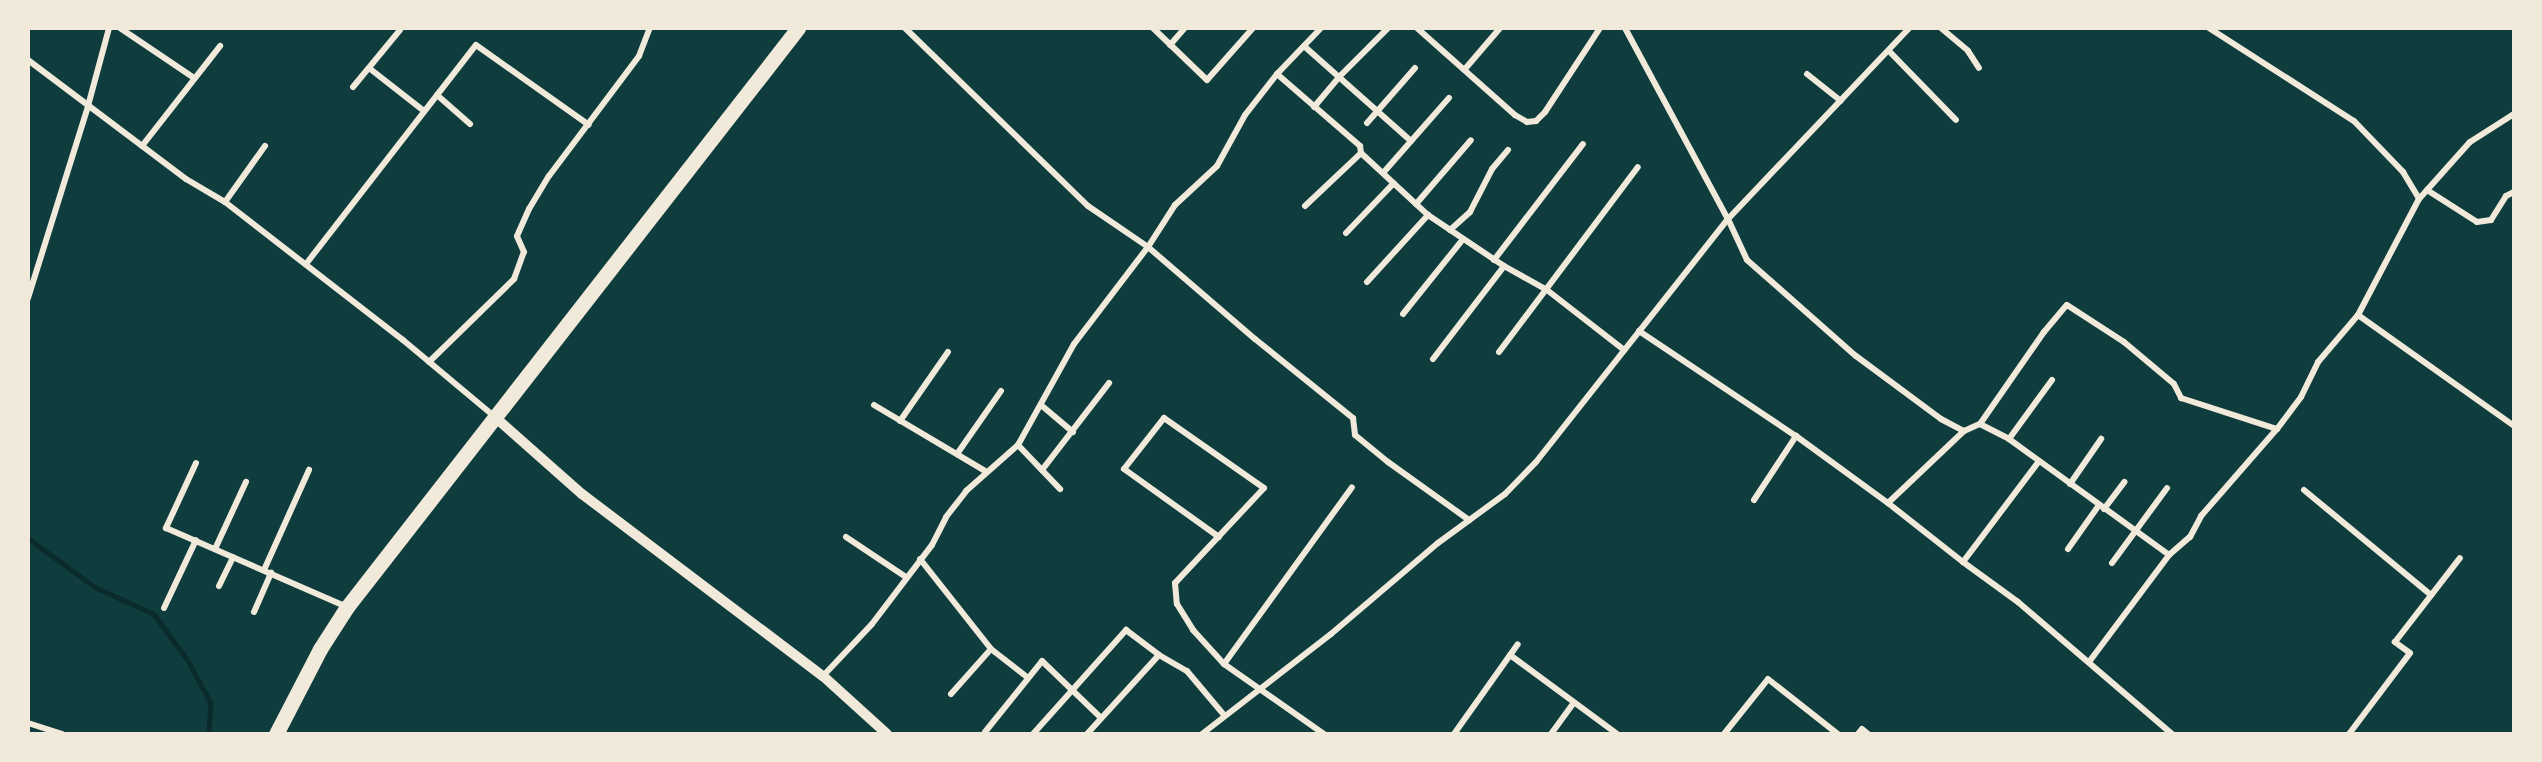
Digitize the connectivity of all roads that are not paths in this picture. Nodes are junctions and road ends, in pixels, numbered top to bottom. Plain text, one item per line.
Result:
1 (109, 28) edge
2 (120, 28) edge
3 (650, 28) edge
4 (798, 28) edge
5 (905, 28) edge
6 (1153, 28) edge
7 (1185, 28) edge
8 (1253, 28) edge
9 (1321, 28) edge
10 (1388, 28) edge
11 (1418, 28) edge
12 (1500, 28) edge
13 (1600, 28) edge
14 (1625, 28) edge
15 (1909, 28) edge
16 (1941, 28) edge
17 (2209, 28) edge
18 (400, 30) dead end
19 (1170, 45) junction
20 (220, 46) dead end
21 (1304, 46) junction
22 (1889, 51) junction
23 (29, 62) edge
24 (369, 68) junction
25 (1415, 68) dead end
26 (1979, 68) dead end
27 (1465, 69) junction
28 (1276, 74) junction
29 (1807, 74) dead end
30 (194, 78) junction
31 (1338, 78) junction
32 (353, 87) dead end
33 (437, 95) junction
34 (1449, 98) dead end
35 (1841, 101) junction
36 (88, 106) junction
37 (1314, 107) junction
38 (424, 111) junction
39 (1377, 112) junction
40 (2514, 114) edge
41 (1956, 120) dead end
42 (1367, 123) dead end
43 (470, 124) dead end
44 (589, 124) junction
45 (1471, 140) dead end
46 (1411, 141) junction
47 (1583, 144) dead end
48 (142, 146) junction
49 (265, 146) dead end
50 (1508, 150) dead end
51 (1361, 153) junction
52 (1638, 167) dead end
53 (1383, 173) junction
54 (1394, 183) junction
55 (2427, 190) junction
56 (2514, 192) edge
57 (2419, 199) junction
58 (225, 202) junction
59 (1416, 204) junction
60 (1305, 206) dead end
61 (1428, 215) junction
62 (1728, 219) junction
63 (1450, 230) junction
64 (1346, 234) dead end
65 (1463, 239) junction
66 (1148, 247) junction
67 (1494, 260) junction
68 (306, 264) junction
69 (1504, 266) junction
70 (1367, 282) dead end
71 (1547, 290) junction
72 (28, 298) edge
73 (1403, 314) dead end
74 (2358, 315) junction
75 (1639, 331) junction
76 (1624, 350) junction
77 (948, 352) dead end
78 (1499, 352) dead end
79 (1433, 358) dead end
80 (429, 362) junction
81 (2052, 380) dead end
82 (1109, 383) dead end
83 (1001, 391) dead end
84 (874, 405) dead end
85 (1041, 405) junction
86 (496, 418) junction
87 (900, 421) junction
88 (1980, 424) junction
89 (2514, 426) edge
90 (2277, 429) junction
91 (1964, 431) junction
92 (1073, 432) junction
93 (1796, 436) junction
94 (2009, 439) junction
95 (2101, 439) dead end
96 (1018, 445) junction
97 (957, 454) junction
98 (2039, 461) junction
99 (196, 463) dead end
100 (309, 470) dead end
101 (1042, 470) junction
102 (987, 472) junction
103 (246, 482) dead end
104 (2124, 482) dead end
105 (2070, 484) junction
106 (1352, 487) dead end
107 (2167, 488) dead end
108 (1060, 489) dead end
109 (2304, 490) dead end
110 (1754, 500) dead end
111 (1888, 503) junction
112 (2102, 507) junction
113 (1469, 520) junction
114 (2135, 531) junction
115 (846, 537) dead end
116 (1218, 537) junction
117 (196, 540) junction
118 (215, 549) junction
119 (2068, 549) dead end
120 (2169, 555) junction
121 (233, 557) junction
122 (2460, 558) dead end
123 (920, 559) junction
124 (1963, 562) junction
125 (2112, 563) dead end
126 (264, 570) junction
127 (271, 573) junction
128 (906, 577) junction
129 (219, 586) dead end
130 (2431, 595) junction
131 (347, 607) junction
132 (164, 608) dead end
133 (254, 612) dead end
134 (1518, 644) dead end
135 (991, 649) junction
136 (1159, 655) junction
137 (1510, 655) junction
138 (2089, 662) junction
139 (1224, 664) junction
140 (823, 676) junction
141 (1027, 677) junction
142 (1072, 690) junction
143 (1261, 690) junction
144 (951, 694) dead end
145 (1574, 702) junction
146 (1224, 715) junction
147 (1101, 718) junction
148 (28, 723) edge
149 (985, 732) edge
150 (62, 734) edge
151 (276, 734) edge
152 (887, 734) edge
153 (1033, 734) edge
154 (1088, 734) edge
155 (1203, 734) edge
156 (1324, 734) edge
157 (1454, 734) edge
158 (1551, 734) edge
159 (1617, 734) edge
160 (1724, 734) edge
161 (1838, 734) edge
162 (1858, 734) edge
163 (1868, 734) edge
164 (2172, 734) edge
165 (2349, 734) edge

1 - 36 street
2 - 30 street
3 - 44 street
4 - 86 main road
5 - 66 street
6 - 19 street
7 - 19 street
8 - 19 street
9 - 21 street
10 - 31 street
11 - 27 street
12 - 27 street
13 - 27 street
14 - 62 street
15 - 22 street
16 - 26 street
17 - 57 street
18 - 24 street
20 - 30 street
21 - 28 street
21 - 31 street
22 - 35 street
22 - 41 street
23 - 36 street
24 - 32 street
24 - 38 street
25 - 39 street
28 - 37 street
28 - 66 street
29 - 35 street
30 - 48 street
31 - 37 street
31 - 39 street
33 - 38 street
33 - 43 street
33 - 44 street
34 - 46 street
35 - 62 street
36 - 48 street
36 - 72 street
37 - 51 street
38 - 68 street
39 - 42 street
39 - 46 street
40 - 55 street
44 - 80 street
45 - 59 street
46 - 53 street
47 - 67 street
48 - 58 street
49 - 58 street
50 - 63 street
51 - 53 street
51 - 60 street
52 - 71 street
53 - 54 street
54 - 59 street
54 - 64 street
55 - 56 street
55 - 57 street
57 - 74 street
58 - 68 street
59 - 61 street
61 - 63 street
61 - 70 street
62 - 75 street
62 - 91 street
63 - 65 street
65 - 67 street
65 - 73 street
66 - 85 street
66 - 113 street
67 - 69 street
68 - 80 street
69 - 71 street
69 - 79 street
71 - 76 street
71 - 78 street
74 - 89 street
74 - 90 street
75 - 76 street
75 - 93 street
76 - 113 street
77 - 87 street
80 - 86 street
81 - 94 street
82 - 92 street
83 - 97 street
84 - 87 street
85 - 92 street
85 - 96 street
86 - 131 main road
86 - 140 street
87 - 97 street
88 - 90 street
88 - 91 street
88 - 94 street
90 - 120 street
91 - 111 street
92 - 101 street
93 - 110 street
93 - 111 street
94 - 98 street
95 - 105 street
96 - 101 street
96 - 102 street
97 - 102 street
98 - 105 street
98 - 124 street
99 - 117 street
100 - 126 street
101 - 108 street
102 - 123 street
103 - 118 street
104 - 112 street
105 - 112 street
106 - 139 street
107 - 114 street
109 - 130 street
111 - 124 street
112 - 114 street
112 - 119 street
113 - 143 street
114 - 120 street
114 - 125 street
115 - 128 street
116 - 116 street
116 - 139 street
117 - 118 street
117 - 132 street
118 - 121 street
120 - 138 street
121 - 126 street
121 - 129 street
122 - 130 street
123 - 128 street
123 - 135 street
124 - 138 street
126 - 127 street
127 - 131 street
127 - 133 street
128 - 140 street
130 - 165 street
131 - 151 main road
134 - 137 street
135 - 141 street
135 - 144 street
136 - 142 street
136 - 146 street
136 - 147 street
137 - 145 street
137 - 157 street
138 - 164 street
139 - 143 street
140 - 152 street
141 - 142 street
141 - 149 street
142 - 147 street
142 - 153 street
143 - 146 street
143 - 156 street
145 - 158 street
145 - 159 street
146 - 155 street
147 - 154 street
148 - 150 street
160 - 161 street
162 - 163 street

